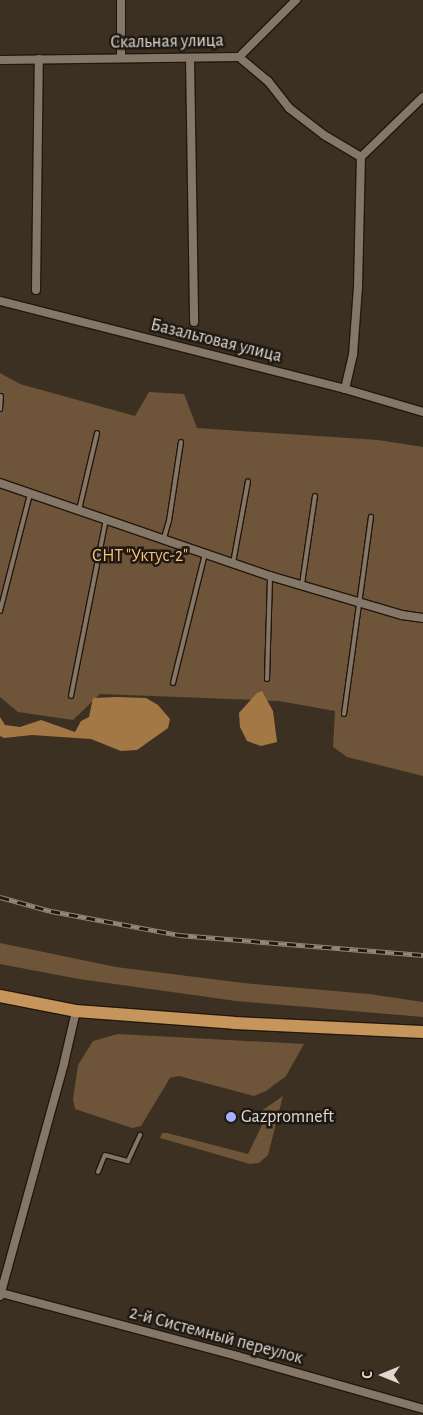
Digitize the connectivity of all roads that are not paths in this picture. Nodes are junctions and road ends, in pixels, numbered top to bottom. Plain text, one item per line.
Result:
1 (121, 0) edge
2 (296, 0) edge
3 (239, 57) junction
4 (121, 58) junction
5 (190, 58) junction
6 (39, 59) junction
7 (0, 60) edge
8 (423, 97) edge
9 (361, 157) junction
10 (36, 290) dead end
11 (0, 301) edge
12 (194, 322) dead end
13 (345, 389) junction
14 (1, 396) edge
15 (0, 409) edge
16 (423, 412) edge
17 (97, 433) dead end
18 (181, 442) dead end
19 (248, 481) dead end
20 (0, 483) edge
21 (30, 494) junction
22 (315, 496) dead end
23 (79, 510) junction
24 (372, 517) dead end
25 (106, 519) junction
26 (164, 538) junction
27 (205, 554) junction
28 (233, 562) junction
29 (270, 576) junction
30 (302, 584) junction
31 (360, 602) junction
32 (0, 612) edge
33 (423, 618) edge
34 (267, 679) dead end
35 (173, 682) dead end
36 (71, 696) dead end
37 (344, 714) dead end
38 (0, 996) edge
39 (76, 1011) junction
40 (423, 1032) edge
41 (140, 1136) dead end
42 (98, 1172) dead end
43 (0, 1294) edge
44 (423, 1409) edge

1 - 4 street
2 - 3 street
3 - 5 street, Скальная улица
3 - 9 street, Скальная улица
4 - 5 street, Скальная улица
4 - 6 street, Скальная улица
5 - 12 street
6 - 7 street, Скальная улица
6 - 10 street
8 - 9 street
9 - 13 street
11 - 13 street, Базальтовая улица
13 - 16 street, Базальтовая улица
14 - 15 lane
17 - 23 lane
18 - 26 lane
19 - 28 lane
20 - 21 street
21 - 23 street
21 - 32 lane
22 - 30 lane
23 - 25 street
24 - 31 lane
25 - 26 street
25 - 36 lane
26 - 27 street
27 - 28 street
27 - 35 lane
28 - 29 street
29 - 30 street
29 - 34 lane
30 - 31 street
31 - 33 street
31 - 37 lane
38 - 39 main road
39 - 40 main road
39 - 43 street
41 - 42 lane
43 - 44 street, 2-й Системный переулок

